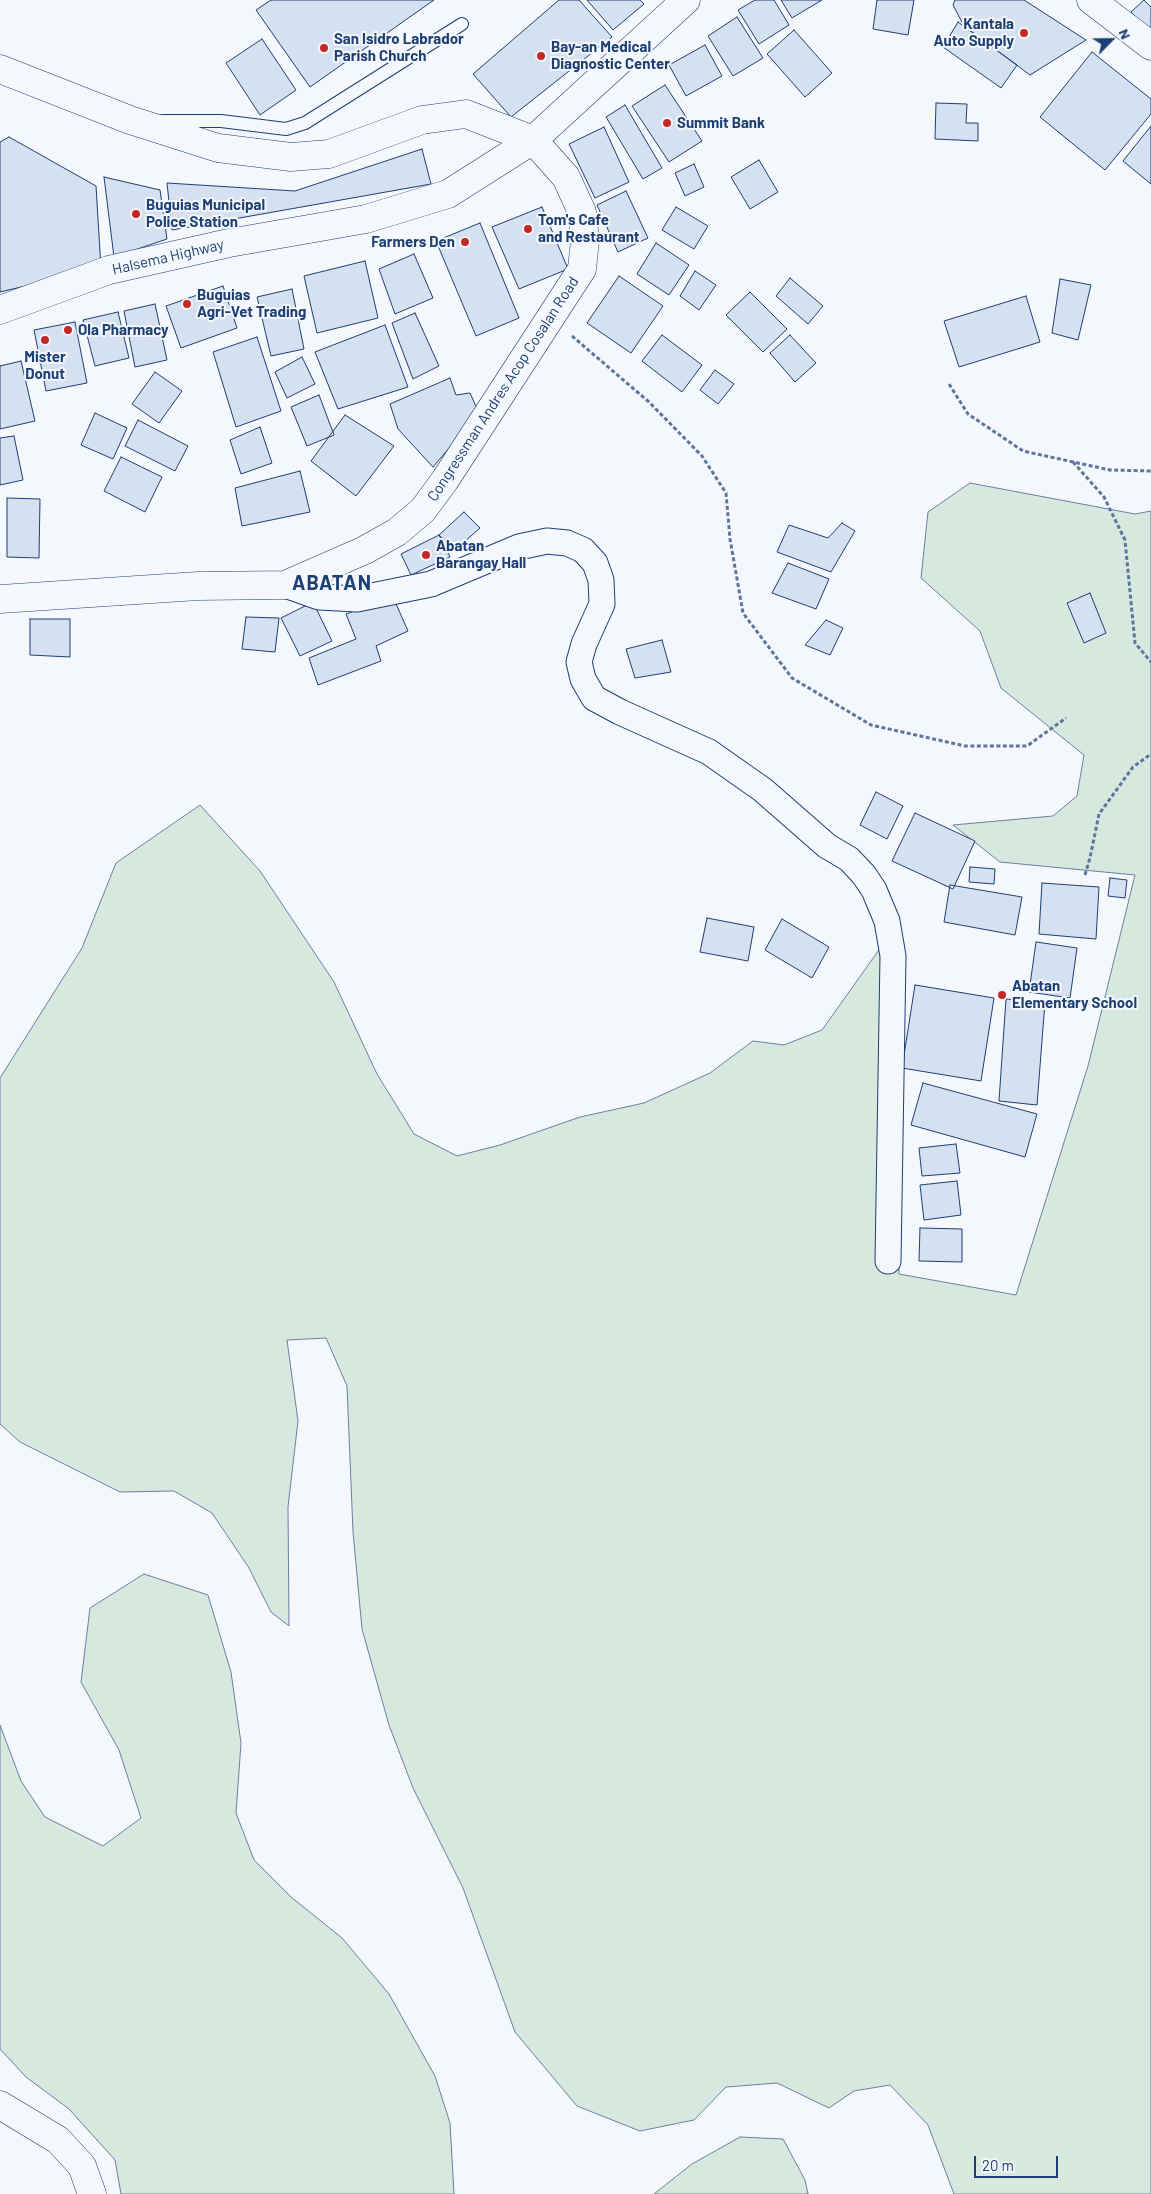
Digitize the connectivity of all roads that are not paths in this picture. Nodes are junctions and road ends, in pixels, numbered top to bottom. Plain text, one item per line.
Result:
1 (686, 0) edge
2 (1091, 0) edge
3 (462, 24) dead end
4 (1151, 46) edge
5 (0, 69) edge
6 (130, 120) junction
7 (533, 140) junction
8 (0, 310) edge
9 (285, 584) junction
10 (0, 599) edge
11 (888, 1261) dead end
12 (0, 2104) edge
13 (92, 2194) edge

1 - 7 main road, Halsema Highway
2 - 4 main road
3 - 6 lane
5 - 6 main road
6 - 7 main road
7 - 8 main road, Halsema Highway
7 - 9 main road, Congressman Andres Acop Cosalan Road
9 - 10 main road, Congressman Andres Acop Cosalan Road
9 - 11 street
12 - 13 main road

